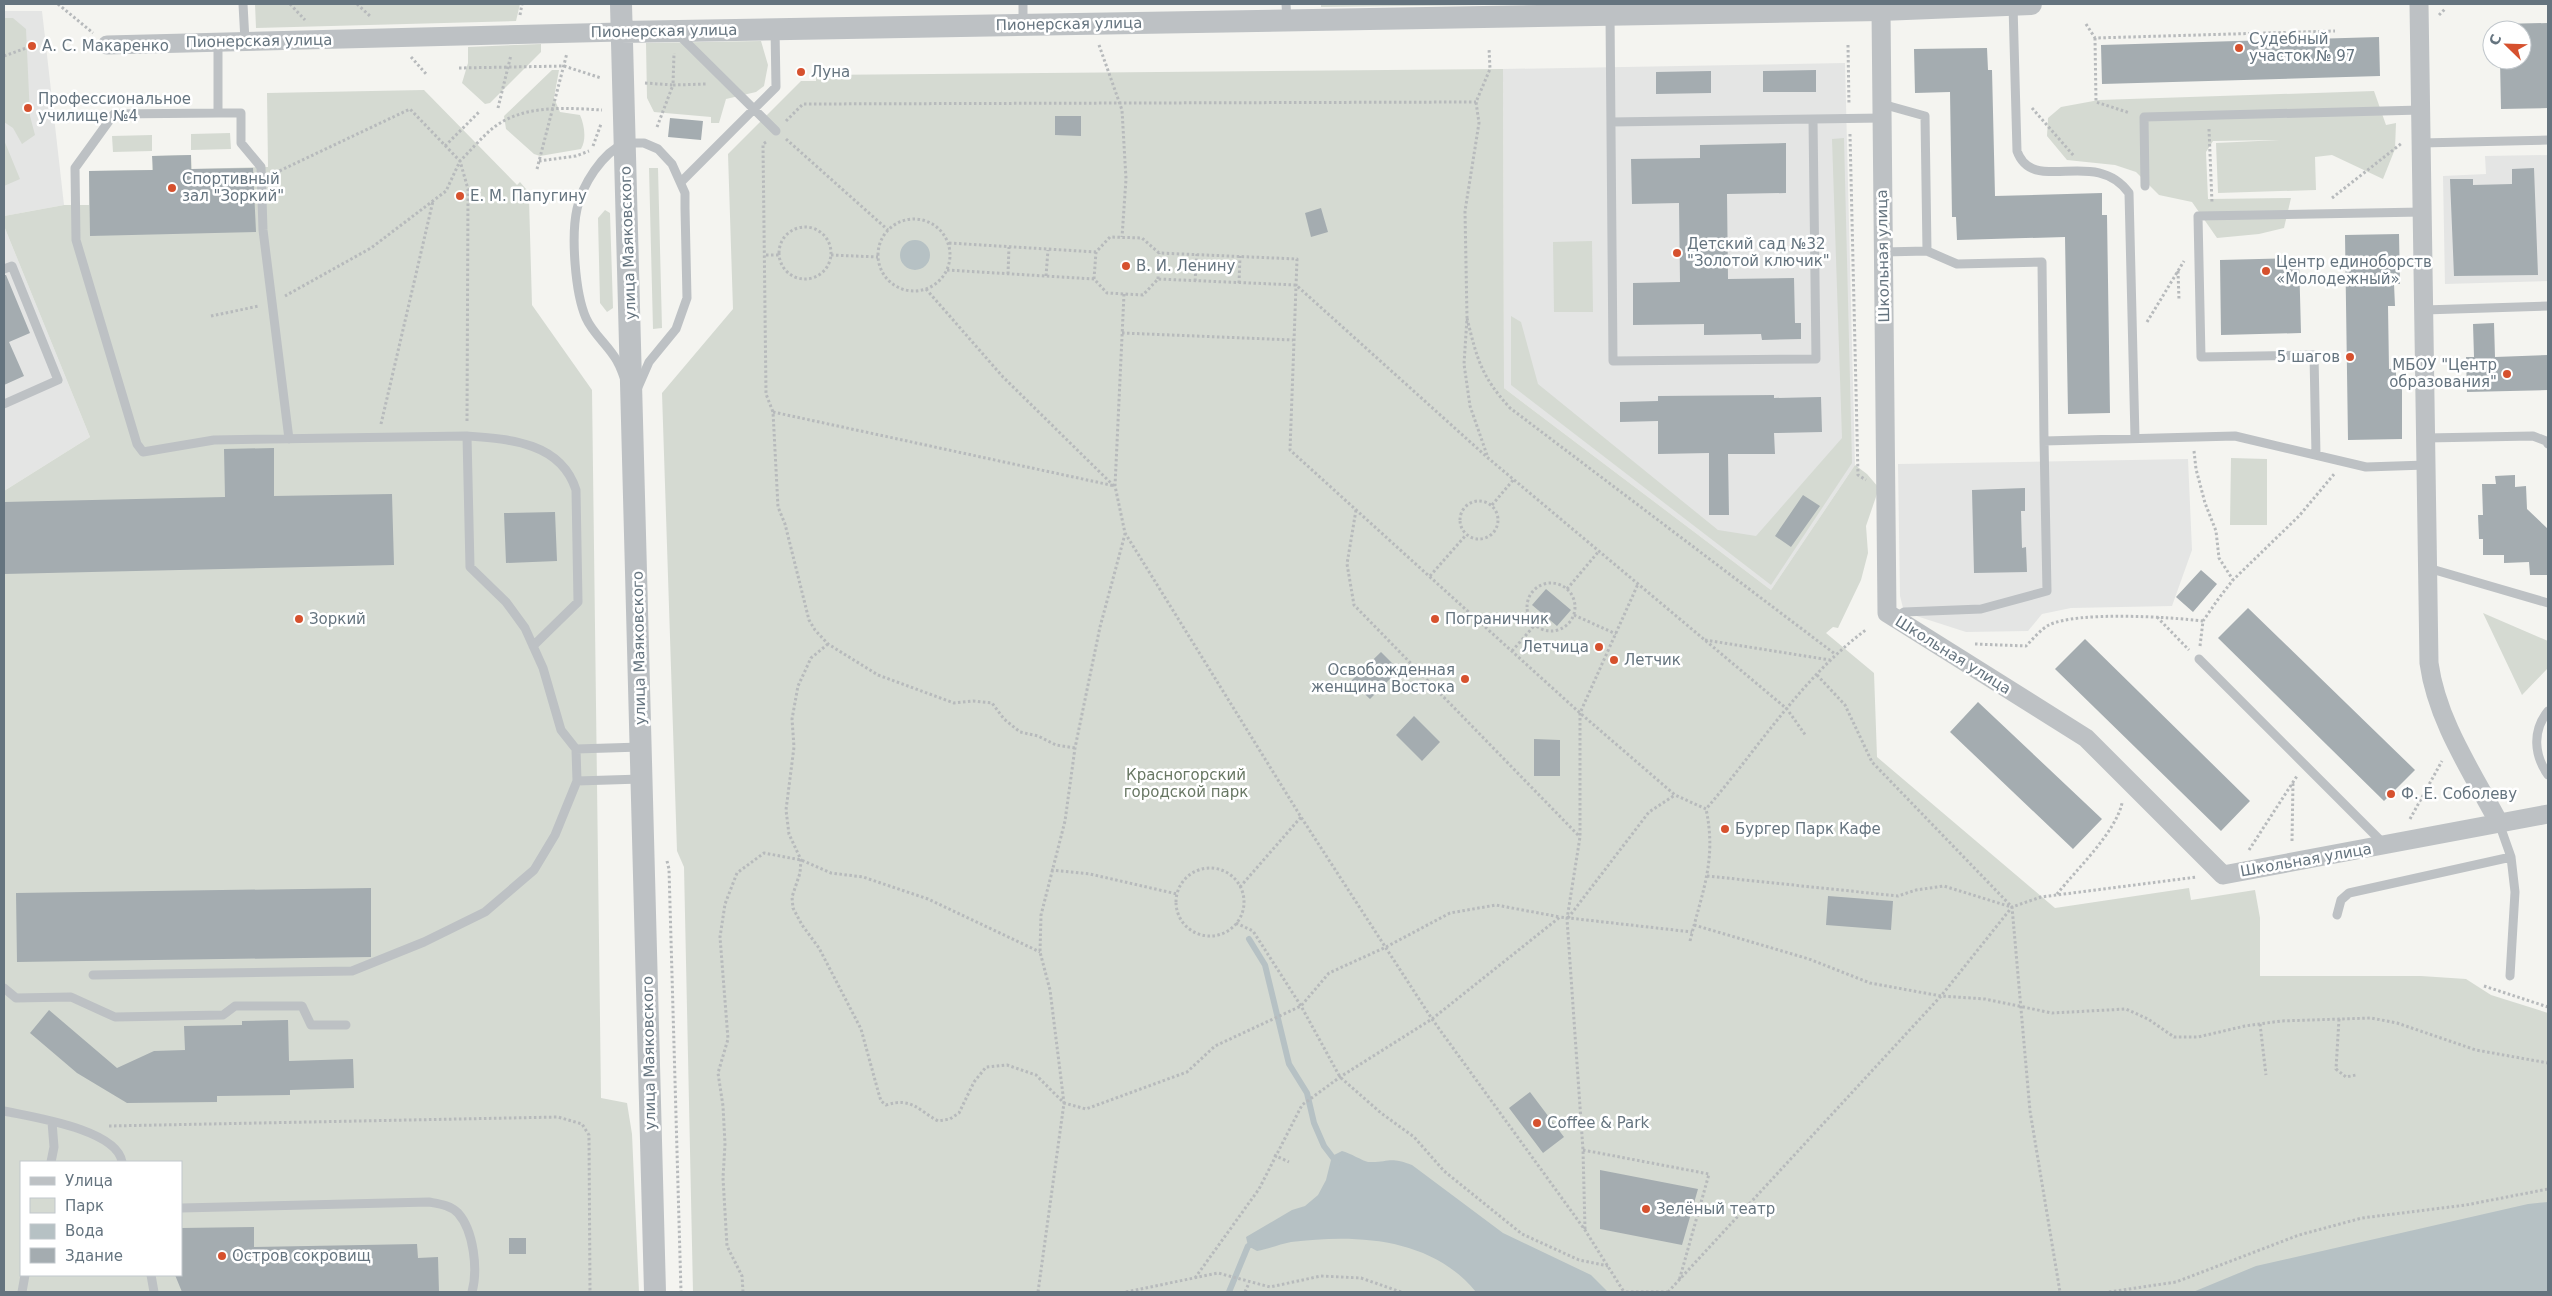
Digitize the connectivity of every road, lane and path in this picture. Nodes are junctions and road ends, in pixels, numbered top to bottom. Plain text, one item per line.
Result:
1 (58, 4) edge
2 (243, 4) edge
3 (621, 4) edge
4 (2013, 4) edge
5 (2031, 4) edge
6 (2420, 4) edge
7 (1972, 5) edge
8 (1881, 10) junction
9 (1287, 12) edge
10 (1023, 14) edge
11 (1610, 14) junction
12 (2086, 24) dead end
13 (775, 29) junction
14 (675, 31) junction
15 (2334, 31) dead end
16 (622, 32) junction
17 (573, 33) junction
18 (2095, 38) junction
19 (244, 41) junction
20 (218, 42) junction
21 (108, 45) joint
22 (1848, 45) dead end
23 (32, 46) dead end
24 (1489, 48) dead end
25 (1100, 52) dead end
26 (4, 56) edge
27 (564, 66) junction
28 (459, 68) dead end
29 (602, 78) dead end
30 (645, 83) dead end
31 (728, 83) junction
32 (673, 85) junction
33 (2015, 90) junction
34 (1476, 102) junction
35 (1119, 103) junction
36 (553, 108) junction
37 (754, 109) junction
38 (480, 111) dead end
39 (1882, 111) junction
40 (218, 113) junction
41 (2209, 116) junction
42 (2144, 117) junction
43 (1813, 119) junction
44 (1849, 119) junction
45 (1611, 122) junction
46 (657, 127) dead end
47 (2421, 127) junction
48 (776, 131) junction
49 (2548, 140) edge
50 (625, 144) junction
51 (445, 146) junction
52 (460, 161) junction
53 (539, 161) junction
54 (537, 169) dead end
55 (2088, 171) junction
56 (261, 180) junction
57 (681, 182) junction
58 (2145, 186) dead end
59 (433, 200) junction
60 (2422, 212) junction
61 (2312, 214) junction
62 (2212, 216) junction
63 (888, 230) junction
64 (2198, 237) junction
65 (1122, 238) junction
66 (949, 244) junction
67 (1009, 247) junction
68 (1048, 250) junction
69 (1927, 251) junction
70 (1096, 252) junction
71 (1883, 252) junction
72 (1159, 253) junction
73 (1196, 254) junction
74 (766, 255) junction
75 (779, 255) junction
76 (830, 256) junction
77 (1240, 256) junction
78 (878, 257) junction
79 (4, 269) edge
80 (947, 270) junction
81 (2178, 271) junction
82 (1008, 274) junction
83 (1046, 276) junction
84 (1094, 279) junction
85 (1158, 279) junction
86 (1195, 281) junction
87 (1239, 283) junction
88 (1296, 286) junction
89 (926, 289) junction
90 (1124, 294) junction
91 (2179, 300) dead end
92 (271, 304) junction
93 (2548, 306) edge
94 (2424, 310) junction
95 (212, 316) dead end
96 (1467, 318) junction
97 (1122, 333) junction
98 (1293, 340) junction
99 (2133, 346) junction
100 (632, 401) junction
101 (4, 404) edge
102 (772, 412) junction
103 (467, 436) junction
104 (2193, 436) junction
105 (2135, 437) junction
106 (378, 438) junction
107 (2426, 438) junction
108 (289, 439) junction
109 (2044, 441) junction
110 (2548, 444) edge
111 (2316, 455) junction
112 (1488, 458) junction
113 (2344, 462) junction
114 (2426, 465) junction
115 (1514, 479) junction
116 (1115, 486) junction
117 (1886, 492) junction
118 (1492, 505) junction
119 (1356, 510) junction
120 (1125, 533) junction
121 (1466, 535) junction
122 (1599, 551) junction
123 (2428, 568) junction
124 (1430, 576) junction
125 (2233, 580) junction
126 (1638, 584) junction
127 (1567, 589) junction
128 (2548, 604) edge
129 (1574, 615) junction
130 (2156, 617) junction
131 (1894, 618) junction
132 (2203, 621) junction
133 (1534, 626) junction
134 (1867, 629) dead end
135 (1616, 634) junction
136 (2178, 639) dead end
137 (1705, 640) junction
138 (828, 644) junction
139 (533, 646) junction
140 (1512, 651) junction
141 (1836, 654) junction
142 (1960, 659) junction
143 (2198, 659) joint
144 (1830, 660) junction
145 (1817, 674) junction
146 (1787, 709) junction
147 (2548, 710) edge
148 (1580, 713) junction
149 (1806, 736) dead end
150 (2454, 739) junction
151 (641, 747) junction
152 (1075, 748) junction
153 (576, 749) junction
154 (2304, 765) junction
155 (2548, 775) edge
156 (2127, 779) junction
157 (642, 780) junction
158 (577, 781) junction
159 (2294, 782) junction
160 (1674, 795) junction
161 (1706, 809) junction
162 (2548, 814) edge
163 (1301, 817) junction
164 (2499, 823) junction
165 (1580, 837) junction
166 (2391, 844) junction
167 (2511, 857) junction
168 (801, 860) junction
169 (2292, 862) junction
170 (1051, 870) junction
171 (2228, 874) junction
172 (1707, 876) junction
173 (1240, 886) junction
174 (1178, 894) junction
175 (2056, 895) junction
176 (2012, 907) junction
177 (2337, 915) dead end
178 (1560, 917) junction
179 (1567, 919) junction
180 (1236, 923) junction
181 (1694, 925) junction
182 (1692, 932) junction
183 (1690, 941) dead end
184 (1386, 947) junction
185 (1040, 952) junction
186 (94, 975) dead end
187 (2510, 976) dead end
188 (2484, 986) dead end
189 (4, 988) edge
190 (1941, 996) junction
191 (1301, 1006) junction
192 (2019, 1006) junction
193 (2548, 1007) edge
194 (1432, 1019) junction
195 (2339, 1019) junction
196 (2260, 1024) junction
197 (346, 1025) dead end
198 (2548, 1063) edge
199 (2266, 1075) dead end
200 (2356, 1075) dead end
201 (1340, 1077) junction
202 (1064, 1102) junction
203 (4, 1111) edge
204 (52, 1122) junction
205 (92, 1134) junction
206 (1583, 1150) junction
207 (1274, 1155) junction
208 (51, 1161) edge
209 (122, 1161) edge
210 (1289, 1162) dead end
211 (2548, 1189) edge
212 (182, 1208) edge
213 (1585, 1230) junction
214 (1609, 1266) junction
215 (25, 1276) edge
216 (151, 1276) edge
217 (1195, 1278) junction
218 (1679, 1282) junction
219 (1249, 1283) junction
220 (22, 1292) edge
221 (154, 1292) edge
222 (472, 1292) edge
223 (590, 1292) edge
224 (655, 1292) edge
225 (743, 1292) edge
226 (1038, 1292) edge
227 (1126, 1292) edge
228 (1245, 1292) edge
229 (1401, 1292) edge
230 (1625, 1292) edge
231 (1670, 1292) edge
232 (2060, 1292) edge
233 (2109, 1292) edge

1 - 21 path
2 - 19 lane
3 - 16 street, улица Маяковского
4 - 5 street, Пионерская улица
4 - 7 street, Пионерская улица
4 - 33 lane
6 - 47 street
7 - 8 street, Пионерская улица
8 - 11 street, Пионерская улица
8 - 39 street, Школьная улица
9 - 10 street, Пионерская улица
9 - 11 street, Пионерская улица
10 - 13 street, Пионерская улица
11 - 45 lane
12 - 18 path
13 - 14 street, Пионерская улица
13 - 37 lane
14 - 16 street, Пионерская улица
14 - 31 lane
14 - 32 path
15 - 18 path
16 - 17 street, Пионерская улица
16 - 50 street, улица Маяковского
17 - 19 street, Пионерская улица
17 - 27 path
18 - 42 path
19 - 20 street, Пионерская улица
20 - 21 street, Пионерская улица
20 - 40 lane
22 - 44 path
23 - 26 path
24 - 34 path
25 - 35 path
27 - 28 path
27 - 29 path
27 - 36 path
30 - 32 path
31 - 32 path
31 - 37 lane
32 - 46 path
33 - 55 path
33 - 55 lane
34 - 35 path
34 - 96 path
35 - 48 path
35 - 65 path
36 - 52 path
36 - 53 path
36 - 53 path
37 - 48 lane
37 - 57 lane
38 - 51 path
39 - 44 lane
39 - 69 lane
39 - 71 street, Школьная улица
40 - 56 lane
40 - 108 lane
41 - 42 lane
41 - 47 lane
41 - 62 path
42 - 58 lane
43 - 44 lane
43 - 45 lane
43 - 45 lane
44 - 117 path
47 - 49 lane
47 - 60 street
47 - 61 path
48 - 63 path
48 - 74 path
50 - 57 lane
50 - 100 street, улица Маяковского
50 - 100 lane
51 - 52 path
51 - 56 path
52 - 59 path
52 - 103 path
53 - 54 path
55 - 99 lane
56 - 92 lane
57 - 100 lane
59 - 92 path
59 - 106 path
60 - 61 lane
60 - 94 street
61 - 62 lane
62 - 64 lane
63 - 66 path
63 - 78 path
64 - 81 path
64 - 111 lane
65 - 70 path
65 - 72 path
66 - 67 path
66 - 80 path
67 - 68 path
67 - 82 path
68 - 70 path
68 - 83 path
69 - 71 lane
69 - 109 lane
70 - 84 path
71 - 117 street, Школьная улица
72 - 73 path
72 - 85 path
73 - 77 path
73 - 86 path
74 - 75 path
74 - 102 path
75 - 76 path
75 - 76 path
76 - 78 path
77 - 87 path
77 - 88 path
78 - 89 path
79 - 101 lane
80 - 82 path
80 - 89 path
81 - 91 path
81 - 99 path
82 - 83 path
83 - 84 path
84 - 90 path
85 - 86 path
85 - 90 path
86 - 87 path
87 - 88 path
88 - 98 path
88 - 112 path
89 - 116 path
90 - 97 path
92 - 95 path
92 - 108 lane
93 - 94 lane
94 - 107 street
96 - 112 path
96 - 141 path
97 - 98 path
97 - 116 path
98 - 119 path
99 - 105 lane
100 - 151 street, улица Маяковского
102 - 116 path
102 - 138 path
103 - 106 lane
103 - 139 lane
103 - 139 lane
104 - 105 lane
104 - 111 lane
104 - 125 path
105 - 109 lane
106 - 108 lane
107 - 110 lane
107 - 114 street
109 - 131 lane
111 - 113 lane
112 - 115 path
113 - 114 lane
113 - 125 path
114 - 123 street
115 - 118 path
115 - 122 path
116 - 120 path
117 - 131 street, Школьная улица
118 - 121 path
118 - 121 path
119 - 124 path
119 - 165 path
120 - 152 path
120 - 163 path
121 - 124 path
122 - 126 path
122 - 127 path
123 - 128 lane
123 - 150 street
124 - 140 path
125 - 132 path
126 - 135 path
126 - 137 path
127 - 129 path
127 - 133 path
129 - 133 path
129 - 135 path
130 - 132 path
130 - 136 path
130 - 142 path
131 - 142 street, Школьная улица
132 - 143 path
133 - 140 path
134 - 141 path
135 - 148 path
137 - 144 path
137 - 146 path
138 - 152 path
138 - 168 path
139 - 153 lane
140 - 148 path
141 - 144 path
142 - 156 street, Школьная улица
143 - 154 lane
144 - 145 path
145 - 146 path
145 - 176 path
146 - 149 path
146 - 161 path
147 - 155 lane
148 - 160 path
148 - 165 path
150 - 164 street
150 - 166 path
151 - 153 lane
151 - 157 street, улица Маяковского
152 - 170 path
153 - 158 lane
154 - 159 path
154 - 166 lane
156 - 171 street, Школьная улица
156 - 175 path
157 - 158 lane
157 - 224 street, улица Маяковского
158 - 186 lane
159 - 169 path
159 - 171 path
160 - 161 path
160 - 179 path
161 - 172 path
162 - 164 street, Школьная улица
163 - 173 path
163 - 184 path
164 - 166 street, Школьная улица
164 - 167 lane
165 - 179 path
166 - 169 street, Школьная улица
167 - 177 lane
167 - 187 lane
168 - 185 path
168 - 202 path
168 - 225 path
169 - 171 street, Школьная улица
170 - 174 path
170 - 185 path
171 - 175 path
172 - 176 path
172 - 181 path
173 - 174 path
173 - 180 path
174 - 180 path
175 - 176 path
176 - 190 path
176 - 192 path
178 - 179 path
178 - 184 path
178 - 194 path
179 - 182 path
179 - 206 path
180 - 191 path
181 - 182 path
181 - 190 path
182 - 183 path
184 - 191 path
184 - 194 path
185 - 202 path
188 - 193 path
189 - 197 lane
190 - 192 path
190 - 218 path
191 - 201 path
191 - 202 path
192 - 196 path
192 - 232 path
194 - 201 path
194 - 213 path
195 - 196 path
195 - 198 path
195 - 200 path
196 - 199 path
201 - 207 path
201 - 214 path
202 - 226 path
203 - 204 lane
204 - 205 lane
204 - 208 lane
205 - 209 lane
205 - 223 path
206 - 213 path
206 - 218 path
207 - 210 path
207 - 217 path
211 - 233 path
212 - 222 lane
213 - 214 path
214 - 230 path
215 - 220 lane
216 - 221 lane
217 - 219 path
217 - 227 path
218 - 231 path
219 - 228 path
219 - 229 path
230 - 231 path

